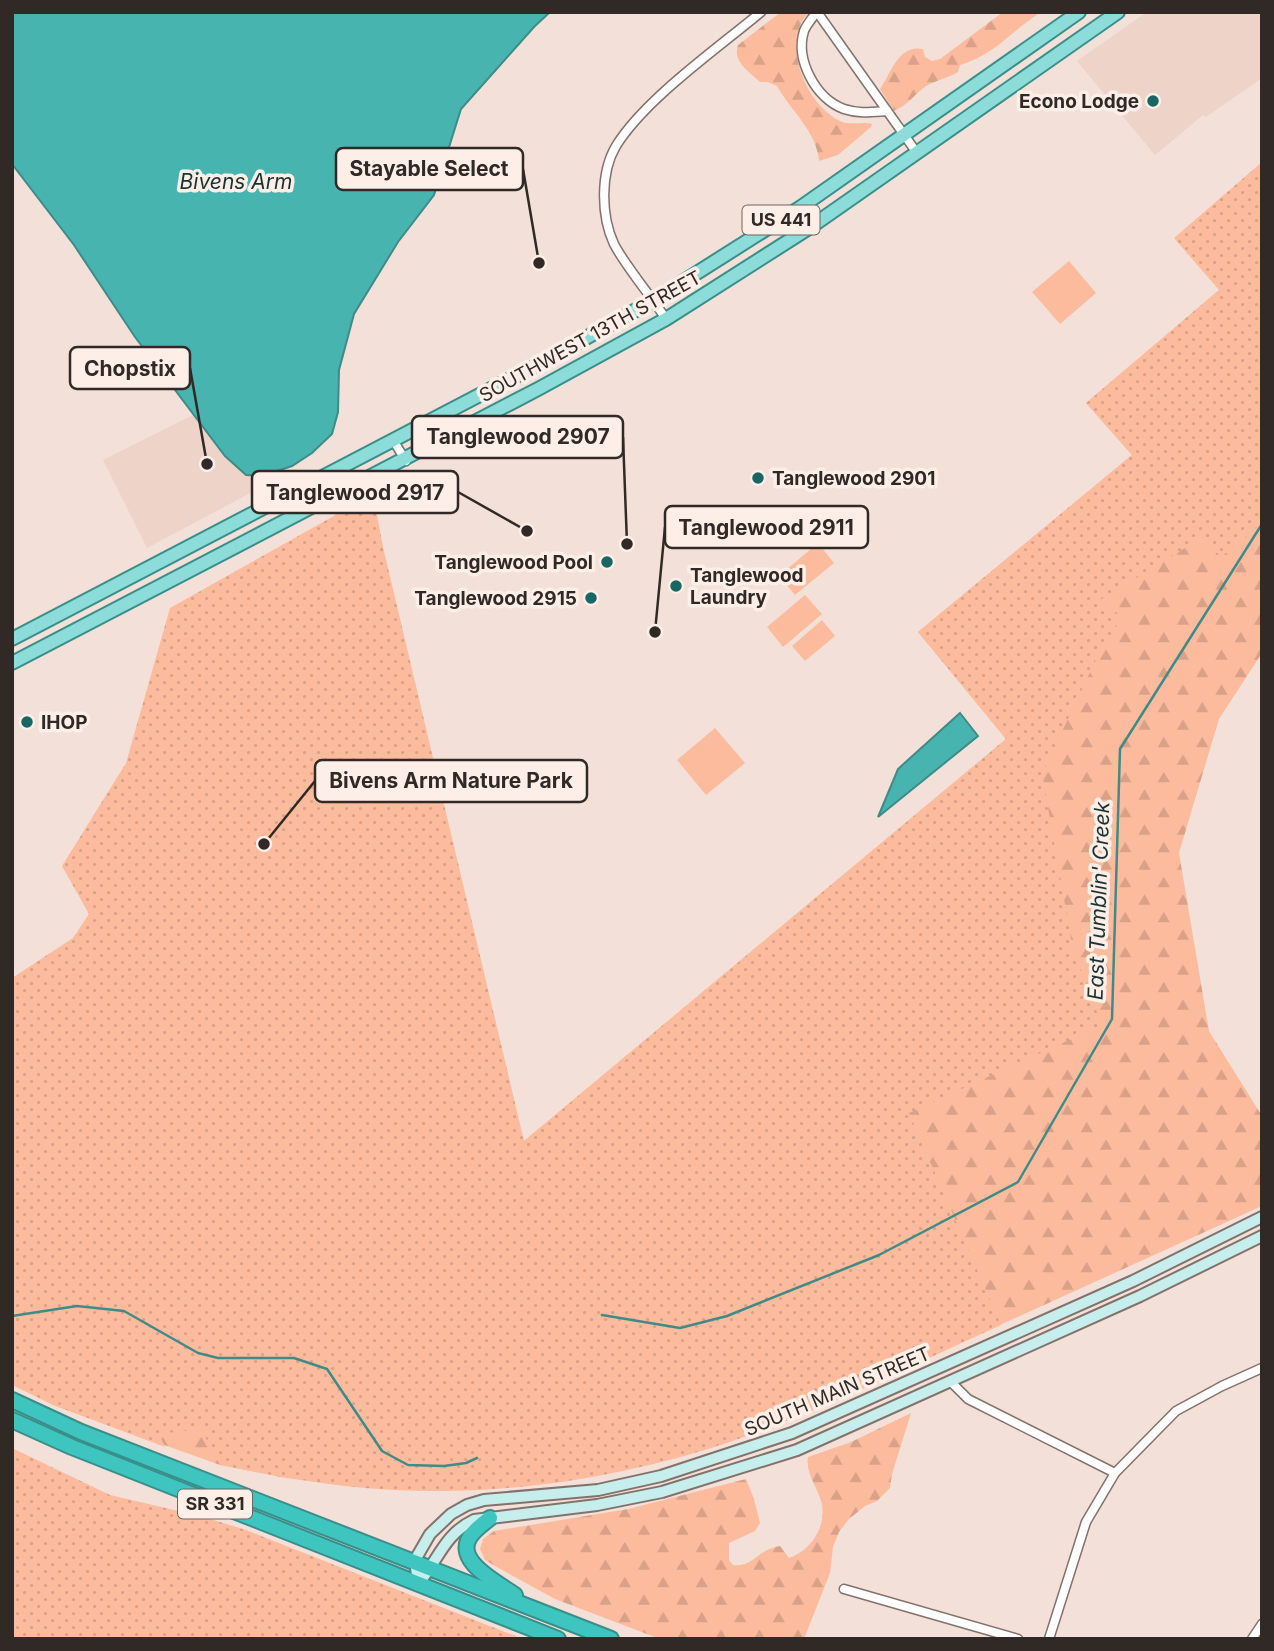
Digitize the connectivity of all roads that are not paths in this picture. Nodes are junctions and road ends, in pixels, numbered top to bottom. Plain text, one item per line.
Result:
1 (761, 12) edge
2 (817, 12) edge
3 (1079, 12) edge
4 (1118, 12) edge
5 (887, 111) junction
6 (904, 135) junction
7 (918, 153) junction
8 (654, 300) junction
9 (666, 319) junction
10 (393, 440) junction
11 (405, 460) junction
12 (12, 639) edge
13 (12, 663) edge
14 (1262, 1217) edge
15 (1262, 1236) edge
16 (942, 1366) junction
17 (1262, 1368) edge
18 (950, 1381) junction
19 (12, 1400) edge
20 (12, 1420) edge
21 (764, 1444) junction
22 (770, 1459) junction
23 (1115, 1473) junction
24 (629, 1482) junction
25 (644, 1496) junction
26 (490, 1518) junction
27 (415, 1560) junction
28 (432, 1568) junction
29 (418, 1584) junction
30 (844, 1589) dead end
31 (536, 1610) junction
32 (1262, 1624) edge
33 (558, 1639) edge
34 (611, 1639) edge
35 (1018, 1639) edge
36 (1049, 1639) edge
37 (1252, 1639) edge

1 - 8 street
2 - 5 street
2 - 5 street
3 - 6 main road, SOUTHWEST 13TH STREET / US 441
4 - 7 main road, SOUTHWEST 13TH STREET / US 441
5 - 6 street
6 - 7 street
6 - 8 main road, SOUTHWEST 13TH STREET / US 441
7 - 9 main road, SOUTHWEST 13TH STREET / US 441
8 - 9 street
8 - 10 main road, SOUTHWEST 13TH STREET / US 441
9 - 11 main road, SOUTHWEST 13TH STREET / US 441
10 - 11 street
10 - 12 main road, SOUTHWEST 13TH STREET / US 441
11 - 13 main road, SOUTHWEST 13TH STREET / US 441
14 - 16 main road, SOUTH MAIN STREET
15 - 18 main road, SOUTH MAIN STREET
16 - 18 main road
16 - 21 main road, SOUTH MAIN STREET
17 - 23 street
18 - 22 main road, SOUTH MAIN STREET
18 - 23 street
19 - 27 highway, SR 331
20 - 29 highway, SR 331
21 - 22 main road
21 - 24 main road, SOUTH MAIN STREET
22 - 25 main road, SOUTH MAIN STREET
23 - 36 street
24 - 25 main road
24 - 27 main road, SOUTH MAIN STREET
25 - 26 main road, SOUTH MAIN STREET
26 - 28 main road, SOUTH MAIN STREET
26 - 31 highway
27 - 28 highway, SR 331
27 - 29 main road
28 - 29 main road, SOUTH MAIN STREET
28 - 31 highway, SR 331
29 - 33 highway, SR 331
30 - 35 street
31 - 34 highway, SR 331
32 - 37 street

